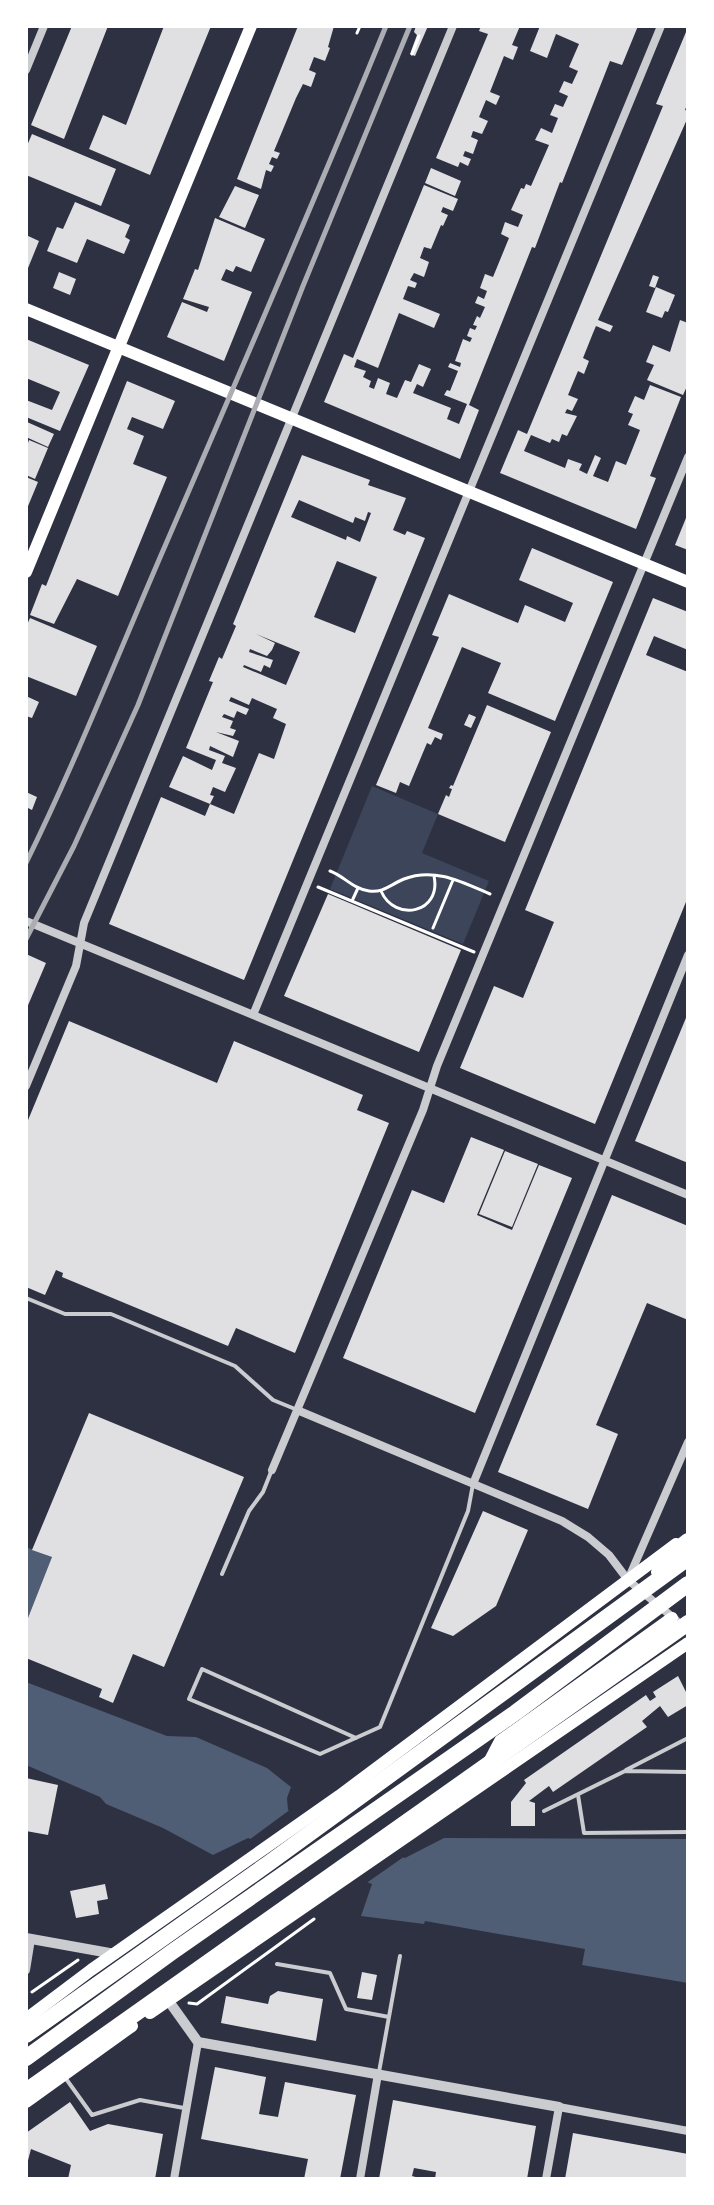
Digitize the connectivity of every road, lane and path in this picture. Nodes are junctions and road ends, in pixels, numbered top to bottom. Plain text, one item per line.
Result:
1 (44, 26) edge
2 (251, 26) edge
3 (360, 26) edge
4 (453, 26) edge
5 (661, 26) edge
6 (357, 33) dead end
7 (419, 36) dead end
8 (412, 54) dead end
9 (26, 70) edge
10 (26, 309) edge
11 (119, 348) junction
12 (293, 419) junction
13 (688, 457) edge
14 (469, 492) junction
15 (644, 564) junction
16 (26, 572) edge
17 (688, 582) edge
18 (330, 871) dead end
19 (434, 875) junction
20 (453, 879) junction
21 (307, 883) junction
22 (358, 888) junction
23 (381, 891) junction
24 (490, 894) dead end
25 (352, 901) junction
26 (26, 921) edge
27 (433, 928) dead end
28 (80, 944) junction
29 (482, 955) junction
30 (688, 955) edge
31 (253, 1015) junction
32 (26, 1086) edge
33 (430, 1088) junction
34 (603, 1160) junction
35 (688, 1195) edge
36 (26, 1298) edge
37 (297, 1410) junction
38 (688, 1442) edge
39 (272, 1470) joint
40 (473, 1484) junction
41 (688, 1538) edge
42 (688, 1558) edge
43 (222, 1574) dead end
44 (628, 1580) junction
45 (688, 1584) edge
46 (644, 1589) junction
47 (680, 1620) edge
48 (688, 1631) edge
49 (688, 1643) edge
50 (356, 1738) junction
51 (688, 1738) edge
52 (625, 1771) junction
53 (688, 1772) edge
54 (473, 1791) junction
55 (578, 1795) junction
56 (544, 1811) dead end
57 (688, 1832) edge
58 (323, 1912) dead end
59 (29, 1938) edge
60 (115, 1954) junction
61 (400, 1956) dead end
62 (78, 1960) dead end
63 (277, 1964) dead end
64 (26, 1970) edge
65 (32, 1992) dead end
66 (168, 2000) junction
67 (197, 2004) dead end
68 (389, 2017) junction
69 (26, 2019) edge
70 (26, 2035) edge
71 (198, 2042) junction
72 (26, 2058) edge
73 (378, 2074) junction
74 (63, 2076) junction
75 (26, 2091) edge
76 (26, 2102) edge
77 (559, 2107) junction
78 (186, 2108) junction
79 (688, 2131) edge
80 (174, 2179) edge
81 (360, 2179) edge
82 (546, 2179) edge

1 - 9 street
2 - 11 main road
3 - 6 path
4 - 12 street
5 - 14 street
7 - 8 path
10 - 11 main road
11 - 12 main road
11 - 16 main road
12 - 14 main road
12 - 28 street
13 - 15 street
14 - 15 main road
14 - 21 street
15 - 17 main road
15 - 29 street
18 - 22 path
19 - 20 path
19 - 23 path
19 - 23 path
20 - 24 path
20 - 27 path
21 - 25 path
21 - 31 street
22 - 23 path
22 - 25 path
25 - 29 path
26 - 28 street
28 - 31 street
28 - 32 street
29 - 33 street
30 - 34 street
31 - 33 street
33 - 34 street
33 - 37 street
34 - 35 street
34 - 40 street
36 - 37 lane
37 - 39 street
37 - 40 street
38 - 44 street
39 - 43 lane
40 - 44 street
40 - 50 lane
41 - 44 main road
41 - 46 highway
42 - 46 highway
44 - 47 street
44 - 60 main road
45 - 72 highway
46 - 70 highway
47 - 48 street
47 - 54 main road
47 - 75 highway
49 - 54 main road
50 - 50 lane
51 - 52 lane
52 - 53 lane
52 - 55 lane
54 - 66 main road
55 - 56 lane
55 - 57 lane
58 - 67 path
59 - 60 street
59 - 64 street
60 - 69 main road
61 - 68 lane
62 - 65 path
63 - 68 lane
66 - 71 street
66 - 74 main road
68 - 73 lane
71 - 73 street
71 - 78 street
73 - 77 street
73 - 81 street
74 - 76 main road
74 - 78 lane
77 - 79 street
77 - 82 street
78 - 80 street

